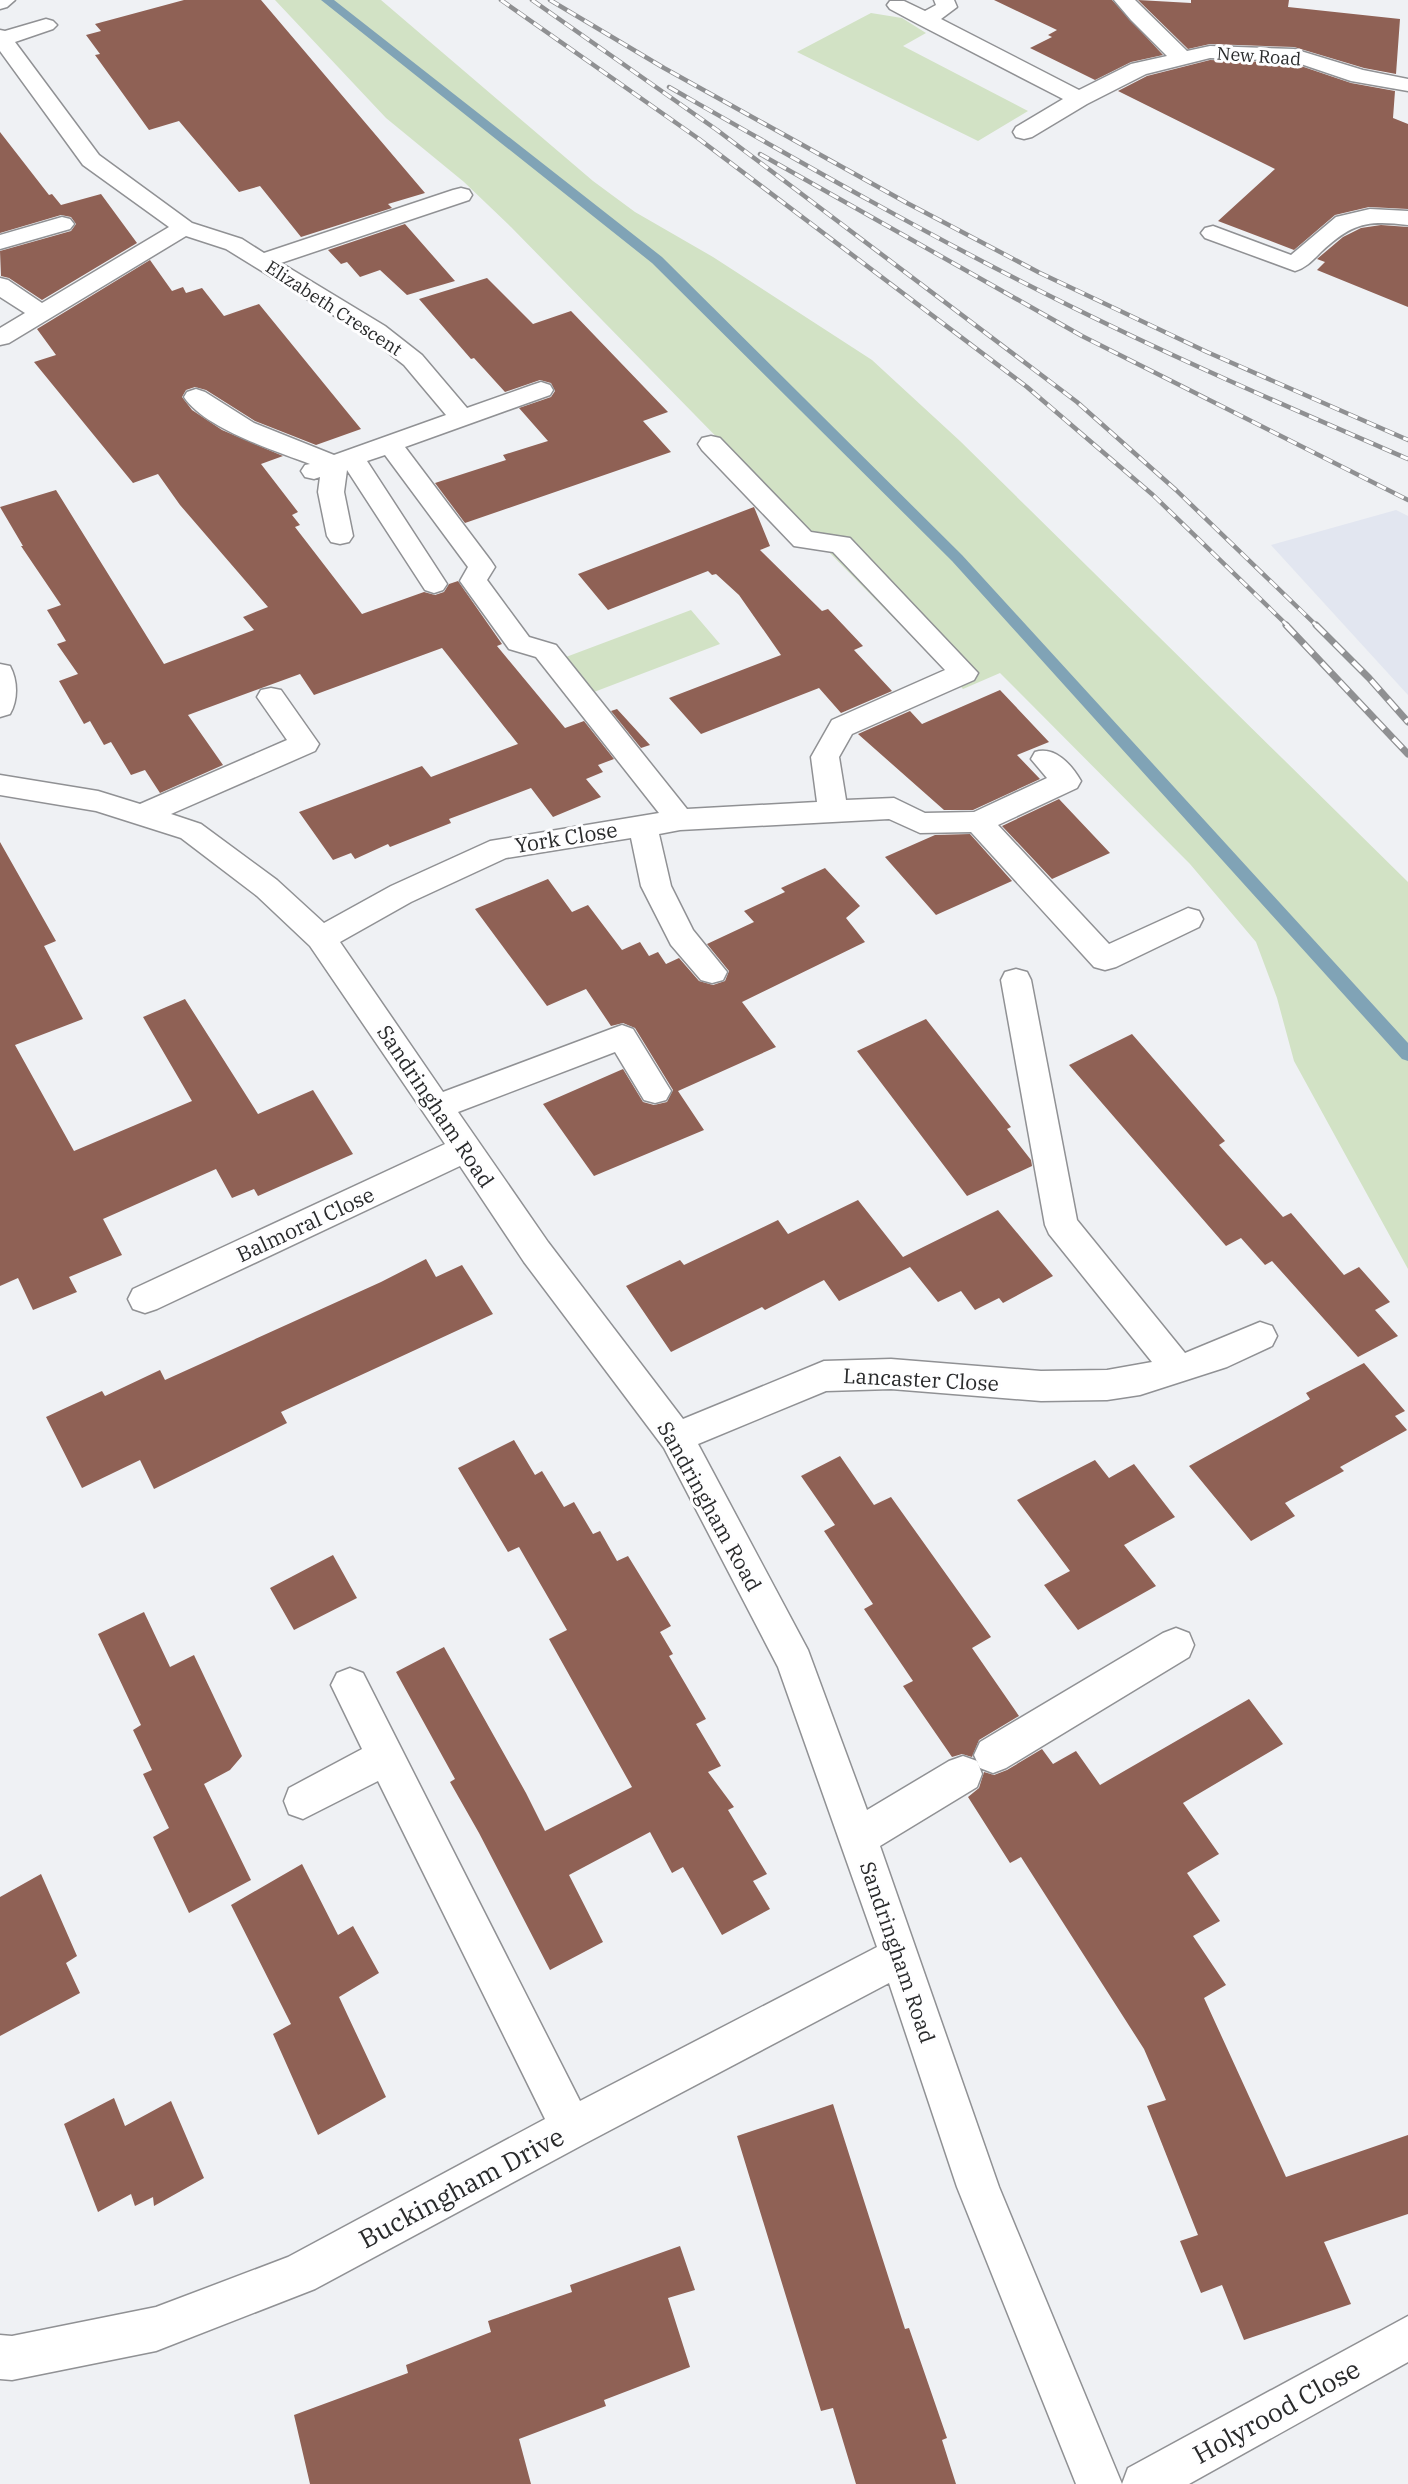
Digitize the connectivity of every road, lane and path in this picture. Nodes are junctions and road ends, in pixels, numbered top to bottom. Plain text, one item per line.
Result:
1 (5, 0) edge
2 (1124, 0) edge
3 (0, 3) edge
4 (946, 3) edge
5 (897, 5) dead end
6 (925, 20) junction
7 (46, 25) dead end
8 (1, 37) edge
9 (1182, 58) junction
10 (1408, 85) edge
11 (1079, 99) junction
12 (1024, 132) dead end
13 (461, 195) dead end
14 (1408, 218) edge
15 (62, 224) dead end
16 (184, 228) junction
17 (1213, 233) dead end
18 (0, 242) edge
19 (262, 261) junction
20 (0, 285) edge
21 (42, 313) junction
22 (0, 338) edge
23 (541, 390) dead end
24 (196, 397) dead end
25 (462, 418) junction
26 (390, 444) junction
27 (711, 444) dead end
28 (334, 464) junction
29 (340, 536) dead end
30 (434, 584) dead end
31 (0, 673) edge
32 (271, 697) dead end
33 (0, 707) edge
34 (1045, 759) dead end
35 (0, 785) edge
36 (833, 811) junction
37 (141, 815) junction
38 (680, 820) junction
39 (978, 822) junction
40 (643, 826) junction
41 (1188, 920) dead end
42 (321, 938) junction
43 (712, 972) dead end
44 (1016, 980) dead end
45 (656, 1091) dead end
46 (437, 1107) junction
47 (466, 1149) junction
48 (145, 1299) dead end
49 (1260, 1336) dead end
50 (1178, 1370) junction
51 (676, 1437) junction
52 (1176, 1645) dead end
53 (350, 1685) dead end
54 (386, 1756) junction
55 (303, 1801) dead end
56 (857, 1838) junction
57 (900, 1956) junction
58 (571, 2128) junction
59 (1408, 2338) edge
60 (0, 2357) edge
61 (1099, 2484) edge
62 (1144, 2484) edge

1 - 3 street
2 - 9 street
4 - 6 street
5 - 6 street
6 - 11 street
7 - 8 street, Elizabeth Crescent
8 - 16 street, Elizabeth Crescent
9 - 10 street, New Road
9 - 11 street, New Road
11 - 12 street, New Road
13 - 19 street
14 - 17 street
15 - 18 street
16 - 19 street, Elizabeth Crescent
16 - 21 street
19 - 25 street, Elizabeth Crescent
20 - 21 street
21 - 22 street
23 - 25 street
24 - 28 street
25 - 26 street
26 - 28 street
26 - 38 street
27 - 36 street
28 - 29 street
28 - 30 street
31 - 33 street
32 - 37 street
34 - 39 street
35 - 37 street, Sandringham Road
36 - 38 street, York Close
36 - 39 street, York Close
37 - 42 street, Sandringham Road
38 - 40 street, York Close
39 - 41 street
40 - 42 street, York Close
40 - 43 street
42 - 46 street, Sandringham Road
44 - 50 street
45 - 46 street
46 - 47 street, Sandringham Road
47 - 48 street, Balmoral Close
47 - 51 street, Sandringham Road
49 - 50 street, Lancaster Close
50 - 51 street, Lancaster Close
51 - 56 street, Sandringham Road
52 - 56 street
53 - 54 street
54 - 55 street
54 - 58 street
56 - 57 street, Sandringham Road
57 - 58 street, Buckingham Drive
57 - 61 street, Sandringham Road
58 - 60 street, Buckingham Drive
59 - 62 street, Holyrood Close

